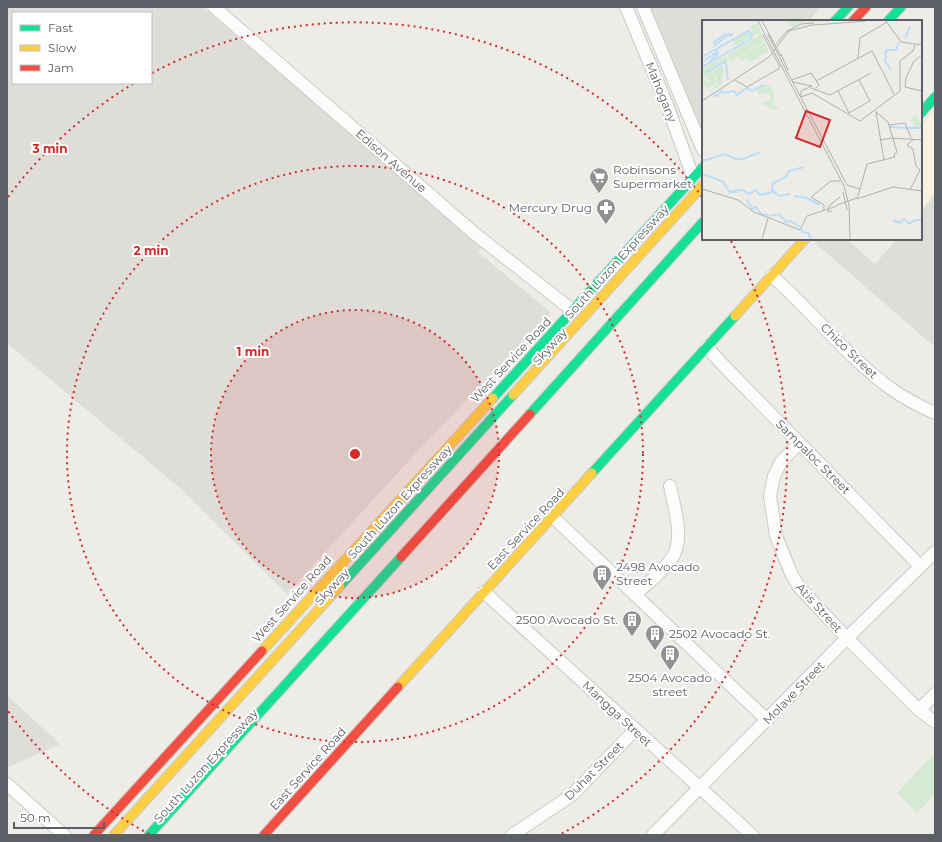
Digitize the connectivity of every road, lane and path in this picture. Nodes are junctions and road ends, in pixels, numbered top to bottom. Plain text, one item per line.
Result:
1 (214, 7) edge
2 (626, 7) edge
3 (643, 7) edge
4 (848, 7) edge
5 (866, 7) edge
6 (875, 7) edge
7 (901, 7) edge
8 (907, 7) edge
9 (836, 20) edge
10 (854, 20) edge
11 (863, 20) edge
12 (889, 20) edge
13 (895, 20) edge
14 (935, 97) edge
15 (682, 99) junction
16 (668, 105) junction
17 (922, 112) edge
18 (702, 148) edge
19 (702, 168) edge
20 (693, 177) junction
21 (702, 186) edge
22 (702, 197) edge
23 (702, 223) edge
24 (702, 231) edge
25 (804, 240) edge
26 (772, 276) junction
27 (572, 310) junction
28 (708, 347) junction
29 (935, 413) edge
30 (799, 443) junction
31 (670, 486) dead end
32 (553, 517) junction
33 (935, 552) edge
34 (920, 566) junction
35 (484, 592) junction
36 (635, 595) junction
37 (847, 638) junction
38 (935, 694) edge
39 (919, 710) junction
40 (767, 720) junction
41 (935, 722) edge
42 (635, 730) junction
43 (7, 784) edge
44 (698, 788) junction
45 (64, 835) edge
46 (94, 835) edge
47 (114, 835) edge
48 (125, 835) edge
49 (149, 835) edge
50 (159, 835) edge
51 (264, 835) edge
52 (512, 835) edge
53 (653, 835) edge
54 (752, 835) edge

1 - 27 street, Edison Avenue
2 - 16 street, Mahogany
3 - 15 street, Mahogany
4 - 9 main road
5 - 10 main road
6 - 11 main road
7 - 12 main road
8 - 13 main road
14 - 17 main road
15 - 16 street
15 - 18 street, Mahogany
16 - 20 street, Mahogany
19 - 20 main road, West Service Road
20 - 27 main road, West Service Road
21 - 47 main road, South Luzon Expressway
22 - 48 main road, Skyway
23 - 49 main road
24 - 50 main road, South Luzon Expressway
25 - 26 main road, East Service Road
26 - 28 main road, East Service Road
26 - 29 street, Chico Street
27 - 46 main road, West Service Road
28 - 30 street, Sampaloc Street
28 - 32 main road, East Service Road
30 - 34 street, Sampaloc Street
30 - 37 street, Atis Street
31 - 36 street
32 - 35 main road, East Service Road
32 - 36 street
33 - 34 street, Molave Street
34 - 37 street, Molave Street
35 - 42 street, Mangga Street
35 - 51 main road, East Service Road
36 - 40 street
37 - 39 street, Atis Street
37 - 40 street, Molave Street
38 - 39 street
39 - 41 street, Atis Street
40 - 44 street, Molave Street
42 - 44 street, Mangga Street
42 - 52 street, Duhat Street
43 - 45 street
44 - 53 street, Molave Street
44 - 54 street, Mangga Street

